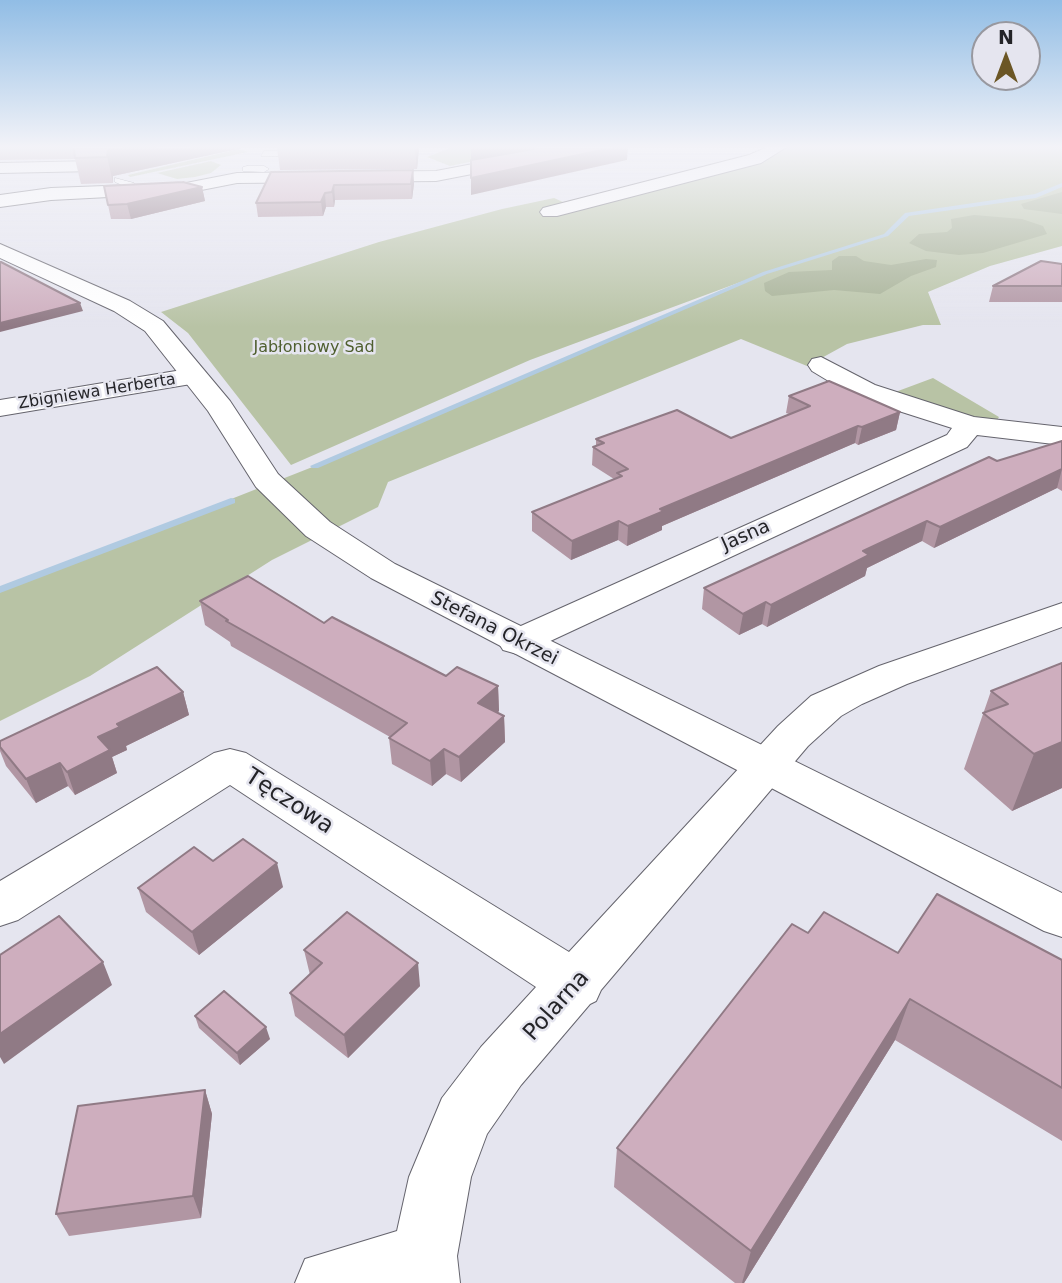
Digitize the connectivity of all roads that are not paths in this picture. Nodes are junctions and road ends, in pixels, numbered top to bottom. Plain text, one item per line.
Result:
1 (566, 208) edge
2 (550, 212) dead end
3 (0, 250) edge
4 (821, 365) dead end
5 (194, 376) junction
6 (0, 408) edge
7 (970, 425) junction
8 (1062, 436) edge
9 (1062, 614) edge
10 (517, 642) junction
11 (767, 769) junction
12 (0, 906) edge
13 (1062, 916) edge
14 (576, 985) junction
15 (425, 1269) edge
16 (329, 1283) edge

1 - 2 street
3 - 5 street, Stefana Okrzei
4 - 7 street
5 - 6 street, Zbigniewa Herberta
5 - 10 street, Stefana Okrzei
7 - 8 street
7 - 10 street, Jasna
9 - 11 street, Polarna
10 - 11 street, Stefana Okrzei
11 - 13 street, Stefana Okrzei
11 - 14 street, Polarna
12 - 14 street, Tęczowa
14 - 15 street, Polarna
15 - 16 street

